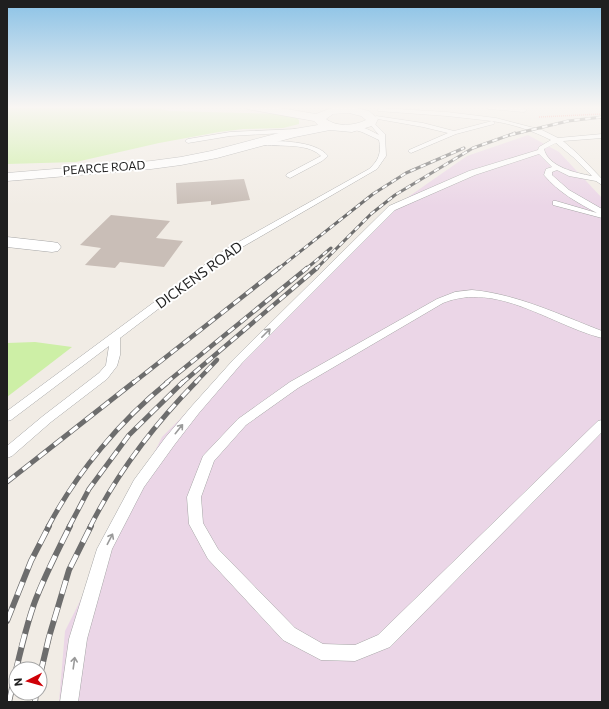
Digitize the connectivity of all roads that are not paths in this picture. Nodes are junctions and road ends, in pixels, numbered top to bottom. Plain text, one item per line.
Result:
1 (193, 140) edge
2 (268, 140) edge
3 (381, 140) edge
4 (437, 140) edge
5 (565, 140) edge
6 (188, 141) dead end
7 (557, 141) junction
8 (258, 143) junction
9 (411, 151) dead end
10 (541, 151) junction
11 (556, 168) junction
12 (290, 176) dead end
13 (7, 177) edge
14 (600, 181) edge
15 (556, 203) dead end
16 (602, 212) edge
17 (602, 217) edge
18 (8, 243) edge
19 (52, 247) dead end
20 (602, 335) edge
21 (115, 336) junction
22 (7, 417) edge
23 (602, 424) edge
24 (7, 453) edge
25 (69, 702) edge

1 - 6 lane
2 - 8 street, PEARCE ROAD
3 - 21 lane, DICKENS ROAD
4 - 9 lane
5 - 7 lane
7 - 10 lane
7 - 14 lane
8 - 12 lane
8 - 13 street, PEARCE ROAD
10 - 11 lane
25 -> 10 lane
11 - 14 lane
11 - 16 lane
15 - 17 lane
18 - 19 street
20 - 23 lane
21 - 22 lane, DICKENS ROAD
21 - 24 lane

